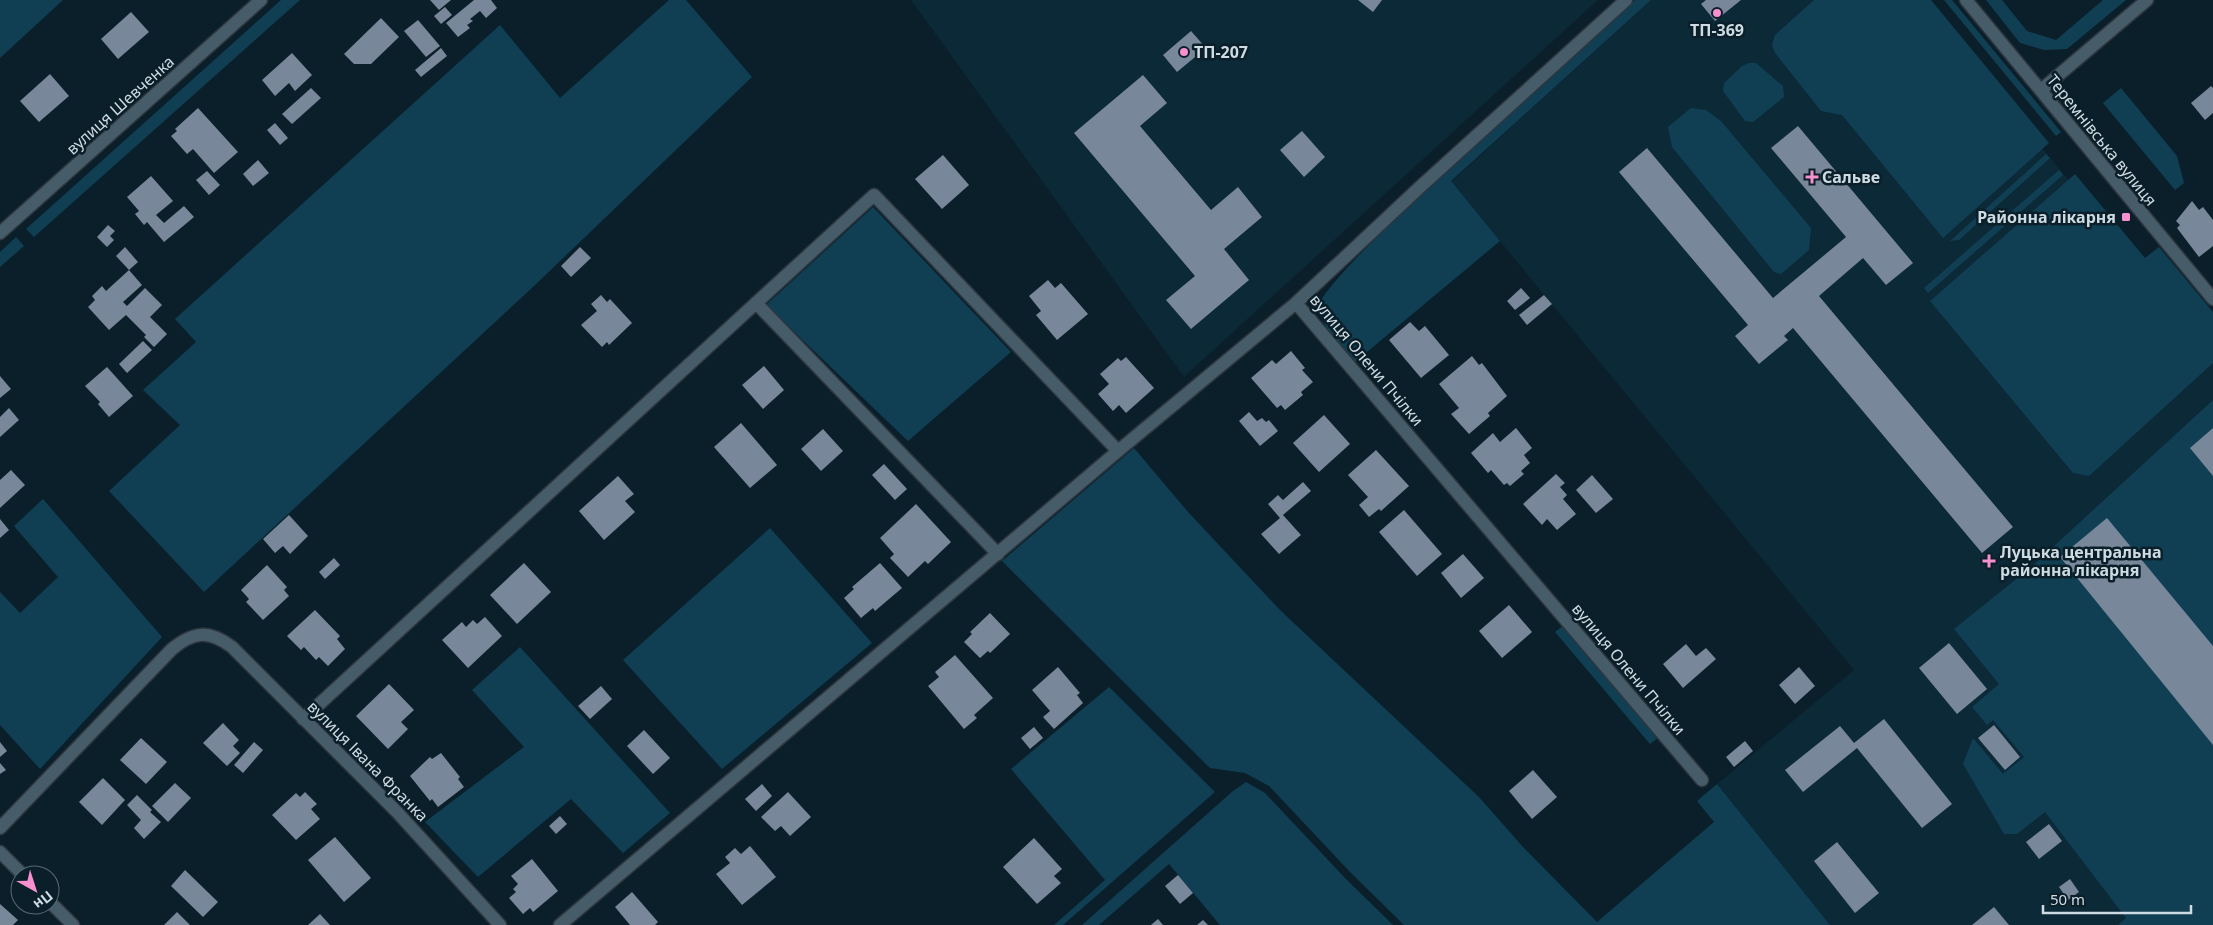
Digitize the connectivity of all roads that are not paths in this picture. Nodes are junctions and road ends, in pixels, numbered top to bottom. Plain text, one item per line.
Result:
1 (261, 0) edge
2 (1626, 0) edge
3 (1966, 0) edge
4 (2147, 0) edge
5 (2041, 90) junction
6 (0, 233) edge
7 (2213, 300) edge
8 (756, 303) junction
9 (1296, 303) junction
10 (1118, 451) junction
11 (998, 554) junction
12 (303, 719) junction
13 (1702, 780) dead end
14 (0, 828) edge
15 (0, 852) edge
16 (13, 865) edge
17 (60, 912) edge
18 (73, 925) edge
19 (500, 925) edge
20 (560, 925) edge

1 - 6 street, вулиця Шевченка
2 - 9 street, вулиця Олени Пчілки
3 - 5 street, Теремнівська вулиця
4 - 5 street
5 - 7 street, Теремнівська вулиця
8 - 10 street
8 - 11 street
8 - 12 street
9 - 10 street
9 - 13 street, вулиця Олени Пчілки
10 - 11 street
11 - 20 street
12 - 14 street, вулиця Івана Франка
12 - 19 street, вулиця Івана Франка
15 - 16 street
17 - 18 street

